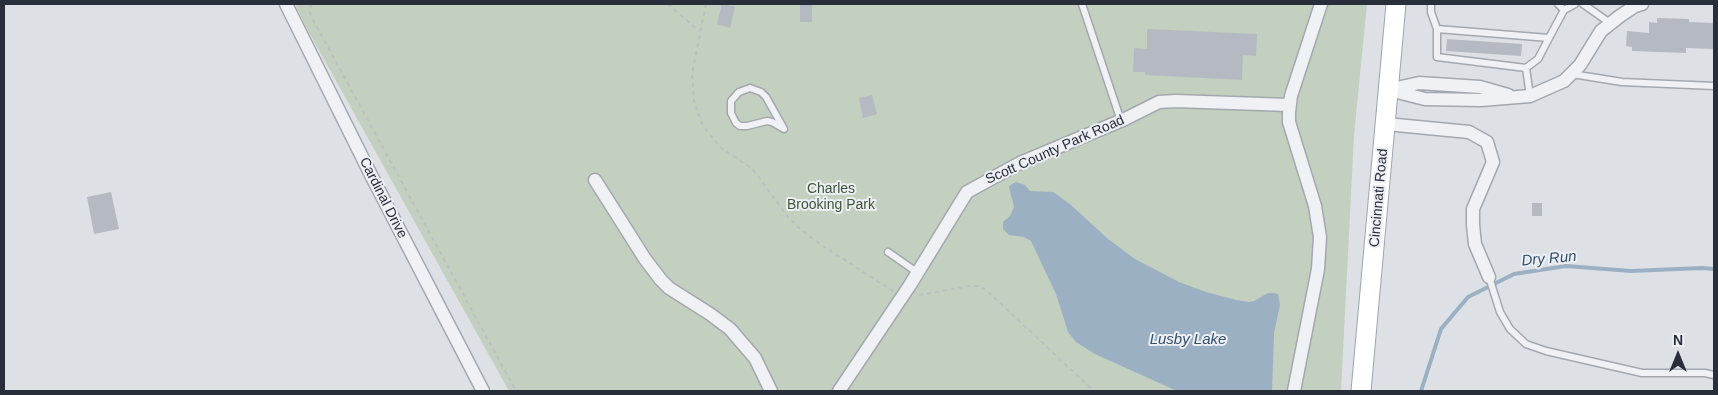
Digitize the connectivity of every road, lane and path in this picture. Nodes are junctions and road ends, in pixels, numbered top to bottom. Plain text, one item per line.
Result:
1 (286, 4) edge
2 (311, 4) edge
3 (668, 4) edge
4 (706, 4) edge
5 (1082, 4) edge
6 (1320, 4) edge
7 (1396, 4) edge
8 (1431, 4) edge
9 (1558, 4) edge
10 (1575, 4) edge
11 (1583, 4) edge
12 (1642, 4) edge
13 (1564, 10) junction
14 (1610, 23) junction
15 (1437, 29) junction
16 (699, 31) junction
17 (1550, 38) junction
18 (1526, 68) junction
19 (1572, 74) junction
20 (1714, 86) edge
21 (1389, 90) junction
22 (1530, 96) junction
23 (1289, 105) junction
24 (1121, 121) junction
25 (1386, 124) junction
26 (784, 129) joint
27 (595, 180) dead end
28 (888, 252) dead end
29 (918, 273) junction
30 (1489, 277) joint
31 (903, 296) junction
32 (1714, 376) edge
33 (483, 391) edge
34 (516, 391) edge
35 (771, 391) edge
36 (839, 391) edge
37 (1094, 391) edge
38 (1294, 391) edge
39 (1361, 391) edge

1 - 33 street, Cardinal Drive
2 - 34 path
3 - 16 path
4 - 16 path
5 - 24 lane
6 - 23 street
7 - 21 main road, Cincinnati Road
8 - 15 lane
9 - 13 lane
10 - 13 lane
11 - 14 lane
12 - 14 street
13 - 17 lane
14 - 19 street
15 - 17 lane
15 - 18 lane
16 - 31 path
17 - 18 lane
18 - 22 lane
19 - 20 lane
19 - 22 street
21 - 22 street
21 - 25 main road, Cincinnati Road
23 - 24 street, Scott County Park Road
23 - 38 street
24 - 29 street, Scott County Park Road
25 - 30 street
25 - 39 main road, Cincinnati Road
26 - 26 lane
27 - 35 street
28 - 29 lane
29 - 31 street, Scott County Park Road
30 - 32 lane
31 - 36 street, Scott County Park Road
31 - 37 path

